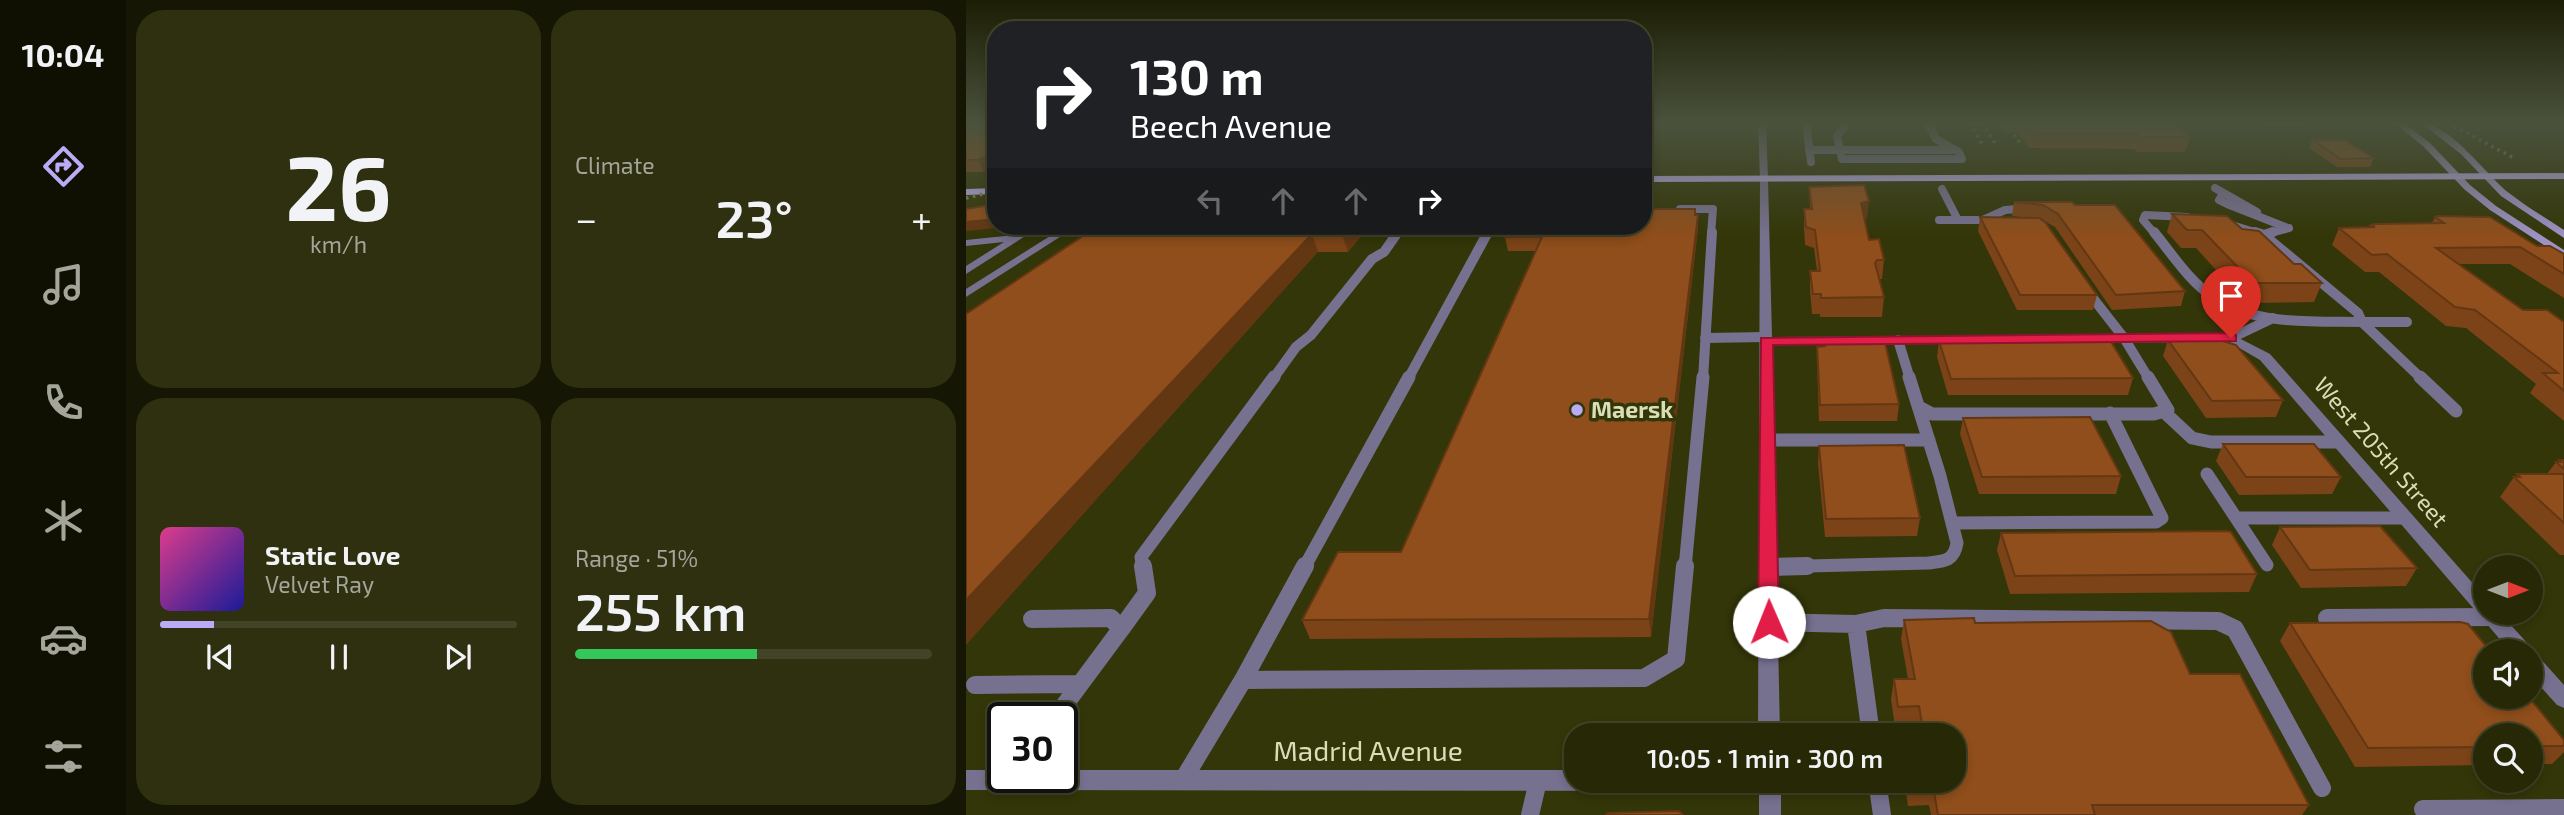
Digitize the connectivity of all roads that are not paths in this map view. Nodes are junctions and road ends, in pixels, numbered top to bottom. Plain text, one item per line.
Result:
1 (1763, 161) edge
2 (2444, 161) edge
3 (2473, 161) edge
4 (2459, 176) junction
5 (2489, 176) junction
6 (2564, 176) edge
7 (1652, 180) edge
8 (966, 181) edge
9 (987, 181) edge
10 (1764, 184) junction
11 (2467, 187) junction
12 (2498, 187) junction
13 (2564, 187) edge
14 (1942, 189) junction
15 (1652, 190) edge
16 (987, 191) edge
17 (2219, 191) junction
18 (966, 192) edge
19 (2039, 208) edge
20 (1667, 209) edge
21 (1939, 220) dead end
22 (1958, 220) junction
23 (1989, 220) junction
24 (2008, 223) edge
25 (1022, 235) edge
26 (1058, 235) edge
27 (1396, 235) edge
28 (1487, 235) edge
29 (2264, 235) junction
30 (2564, 235) edge
31 (1018, 238) junction
32 (966, 243) edge
33 (2564, 255) edge
34 (966, 271) edge
35 (2079, 280) edge
36 (966, 294) edge
37 (2273, 318) junction
38 (2362, 322) junction
39 (2407, 322) dead end
40 (1705, 338) junction
41 (2124, 338) junction
42 (2231, 338) junction
43 (1766, 339) junction
44 (1898, 340) junction
45 (1919, 408) junction
46 (2163, 411) junction
47 (2456, 411) dead end
48 (2110, 413) junction
49 (1766, 440) junction
50 (1929, 440) junction
51 (2339, 442) junction
52 (2207, 474) dead end
53 (2236, 517) junction
54 (2406, 518) junction
55 (1952, 523) junction
56 (2267, 565) dead end
57 (1768, 567) junction
58 (2473, 596) edge
59 (2473, 613) edge
60 (2327, 618) dead end
61 (1032, 619) dead end
62 (1769, 622) junction
63 (1856, 624) junction
64 (2499, 625) edge
65 (1121, 629) junction
66 (2511, 639) edge
67 (2543, 676) edge
68 (1242, 680) junction
69 (1080, 684) junction
70 (975, 685) dead end
71 (2564, 699) edge
72 (1067, 702) edge
73 (1769, 723) edge
74 (1869, 723) edge
75 (1078, 779) edge
76 (987, 780) edge
77 (1182, 780) junction
78 (967, 781) edge
79 (1538, 781) junction
80 (1564, 781) edge
81 (2322, 788) dead end
82 (1770, 793) edge
83 (1879, 793) edge
84 (2564, 808) edge
85 (1530, 815) edge
86 (1770, 815) edge
87 (1882, 815) edge
88 (2427, 815) edge

1 - 10 lane
2 - 4 main road
3 - 5 main road
4 - 5 main road
4 - 10 main road
4 - 11 main road
5 - 6 main road
5 - 12 main road
7 - 10 main road
8 - 9 main road
10 - 14 main road
10 - 15 main road
10 - 43 street
11 - 12 main road
11 - 17 main road
11 - 33 main road
12 - 13 main road
12 - 30 main road
14 - 17 main road
14 - 22 lane
16 - 18 main road
17 - 29 lane
19 - 23 lane
20 - 40 lane
21 - 22 lane
22 - 23 lane
23 - 24 lane
25 - 31 street
26 - 36 street
27 - 65 lane
28 - 68 lane
29 - 37 lane
29 - 38 lane
31 - 32 street
31 - 34 street
35 - 41 lane
37 - 38 lane
37 - 42 lane
38 - 39 lane
38 - 47 lane
40 - 43 lane
40 - 68 lane
41 - 42 street
41 - 44 street
41 - 46 lane
42 - 51 street, West 205th Street
43 - 44 street
43 - 49 street
44 - 45 lane
45 - 48 lane
45 - 50 lane
46 - 48 lane
46 - 51 lane
48 - 55 lane
49 - 50 lane
49 - 57 street
50 - 55 lane
51 - 54 street, West 205th Street
52 - 53 lane
53 - 54 lane
53 - 56 lane
54 - 58 street, West 205th Street
55 - 57 lane
57 - 62 street
59 - 60 lane
61 - 65 lane
62 - 63 lane
62 - 73 street
63 - 74 lane
63 - 81 lane
64 - 66 street, West 205th Street
65 - 69 lane
67 - 71 street
68 - 77 lane
69 - 70 lane
69 - 72 lane
75 - 77 street, Madrid Avenue
76 - 78 street, Madrid Avenue
77 - 79 street, Madrid Avenue
79 - 80 street, Madrid Avenue
79 - 85 lane
82 - 86 street
83 - 87 lane
84 - 88 lane

